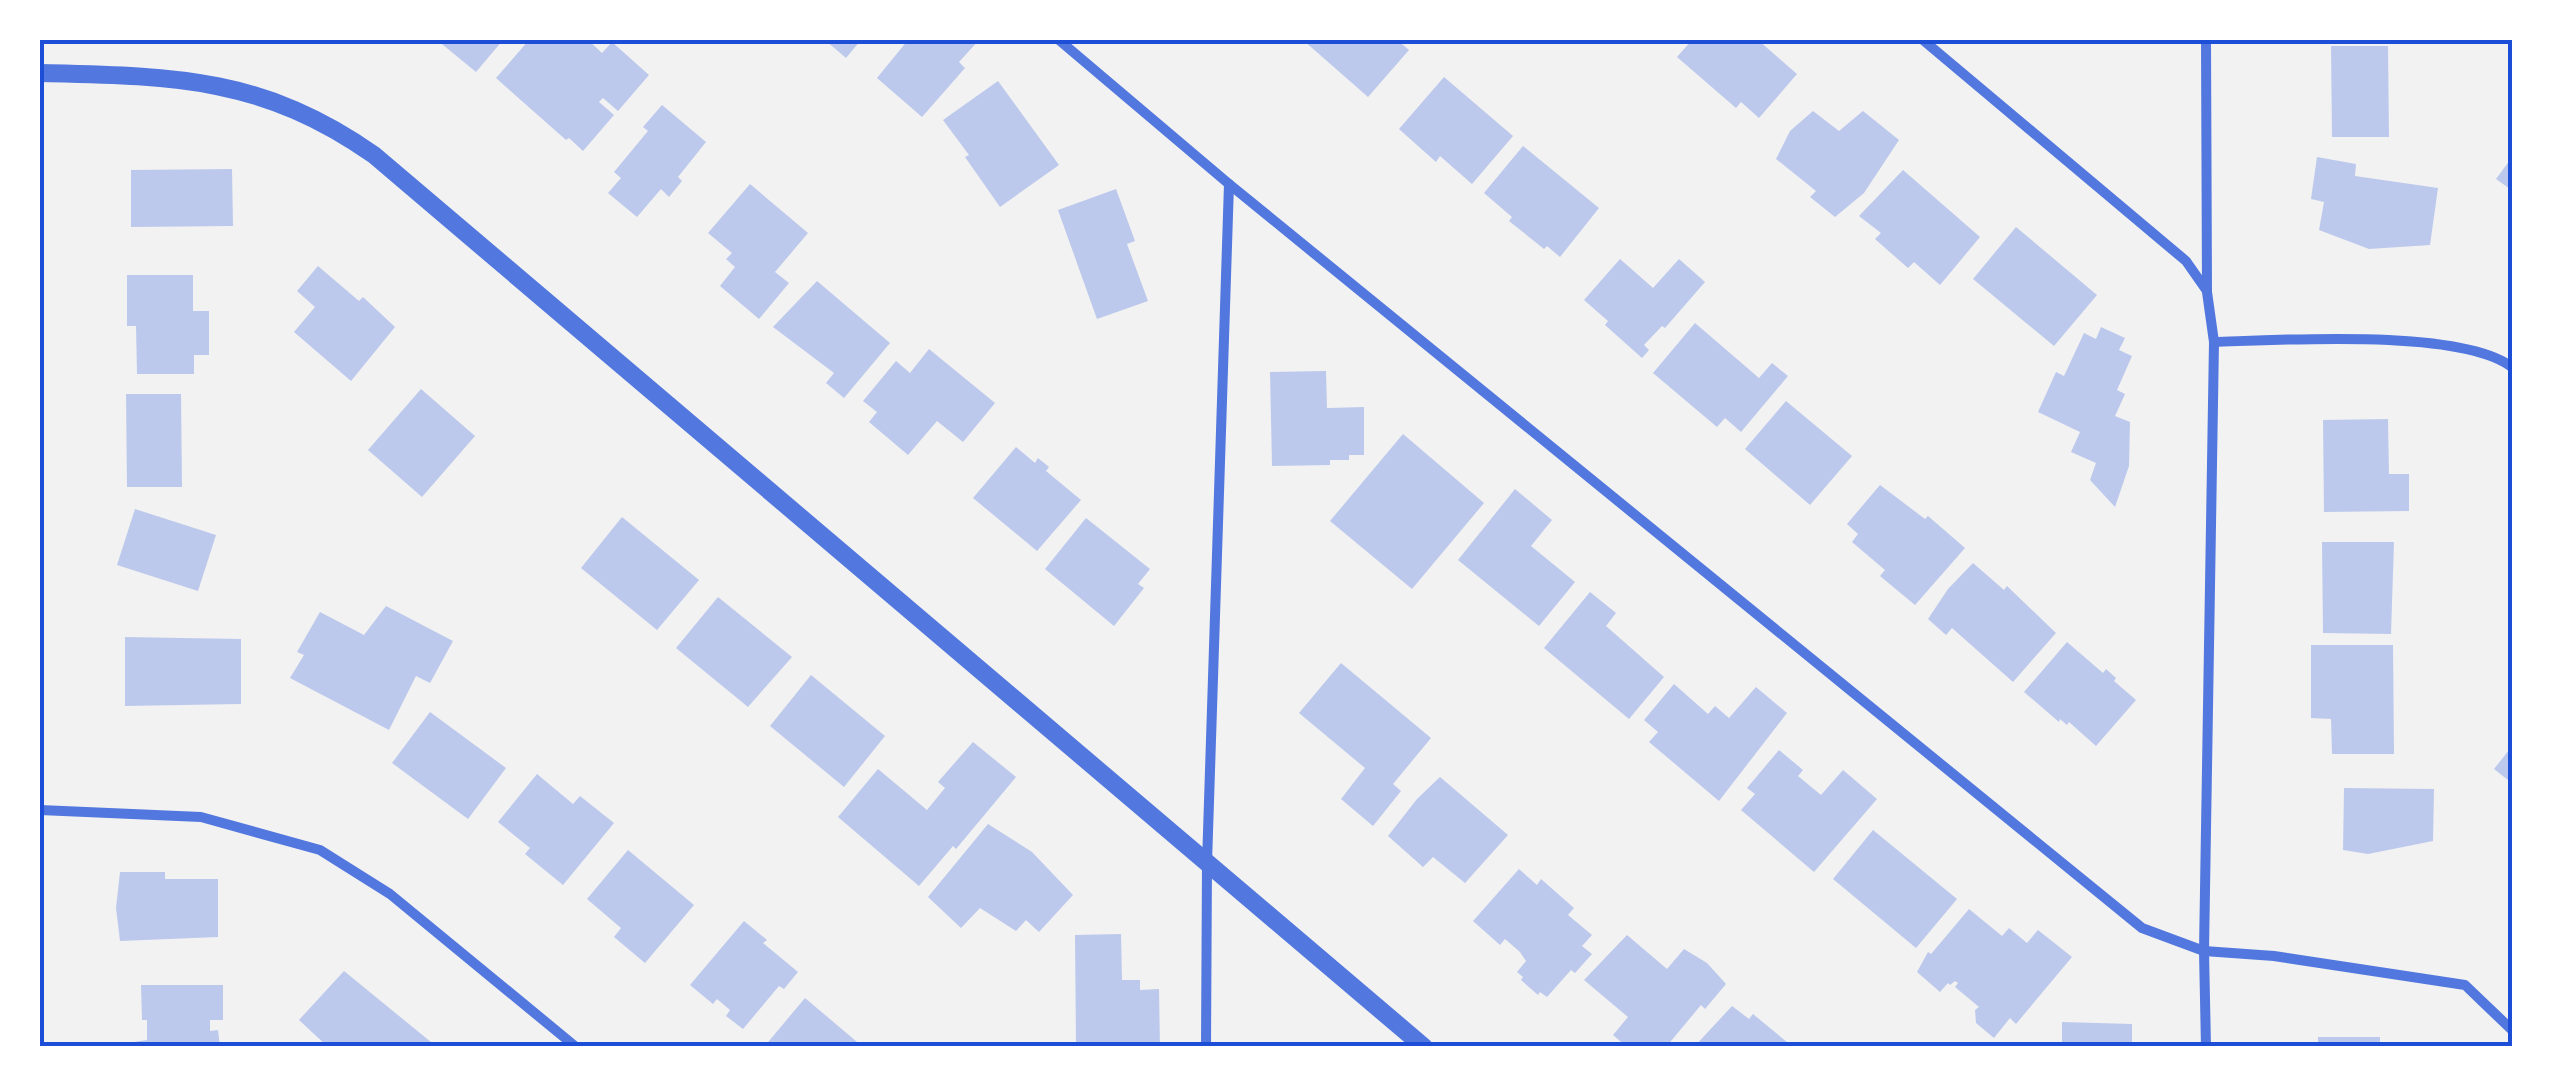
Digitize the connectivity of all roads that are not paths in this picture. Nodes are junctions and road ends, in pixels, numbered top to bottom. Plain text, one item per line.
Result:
1 (1059, 40) edge
2 (1923, 40) edge
3 (2206, 40) edge
4 (40, 73) edge
5 (1229, 184) junction
6 (2207, 292) junction
7 (2214, 342) junction
8 (2513, 368) edge
9 (40, 810) edge
10 (1206, 863) junction
11 (2204, 951) junction
12 (2513, 1030) edge
13 (576, 1047) edge
14 (1206, 1047) edge
15 (1424, 1047) edge
16 (2206, 1047) edge

1 - 5 street
2 - 6 street
3 - 6 street
4 - 10 street
5 - 10 street
5 - 11 street
6 - 7 street
7 - 8 street
7 - 11 street
9 - 13 street
10 - 14 street
10 - 15 street
11 - 12 street
11 - 16 street

